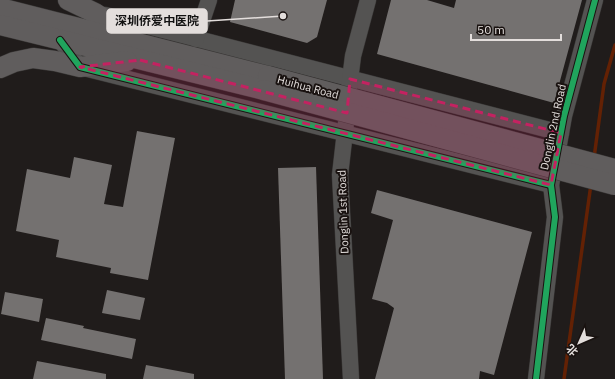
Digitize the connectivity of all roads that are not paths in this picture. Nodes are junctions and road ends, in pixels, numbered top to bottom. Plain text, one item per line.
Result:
1 (68, 0) edge
2 (209, 0) edge
3 (368, 0) edge
4 (595, 0) edge
5 (1, 11) edge
6 (95, 13) junction
7 (63, 32) junction
8 (196, 39) junction
9 (142, 52) junction
10 (80, 67) junction
11 (0, 68) edge
12 (350, 79) junction
13 (266, 83) junction
14 (345, 133) junction
15 (561, 133) junction
16 (615, 169) edge
17 (551, 185) junction
18 (615, 185) edge
19 (351, 379) edge
20 (536, 379) edge

1 - 6 main road
2 - 8 street
3 - 12 street, Donglin 1st Road
4 - 15 street, Donglin 2nd Road
5 - 7 main road, Huihua Road
6 - 7 street
6 - 8 street
6 - 9 main road
7 - 9 main road, Huihua Road
7 - 10 street
8 - 12 street
9 - 10 main road
9 - 13 main road, Huihua Road
10 - 11 main road
10 - 14 street
12 - 14 street, Donglin 1st Road
12 - 15 street
13 - 16 main road, Huihua Road, bridge
13 - 18 main road, Huihua Road, bridge
14 - 17 street
14 - 19 street, Donglin 1st Road
15 - 17 street, Donglin 2nd Road
17 - 20 street, Donglin 2nd Road

